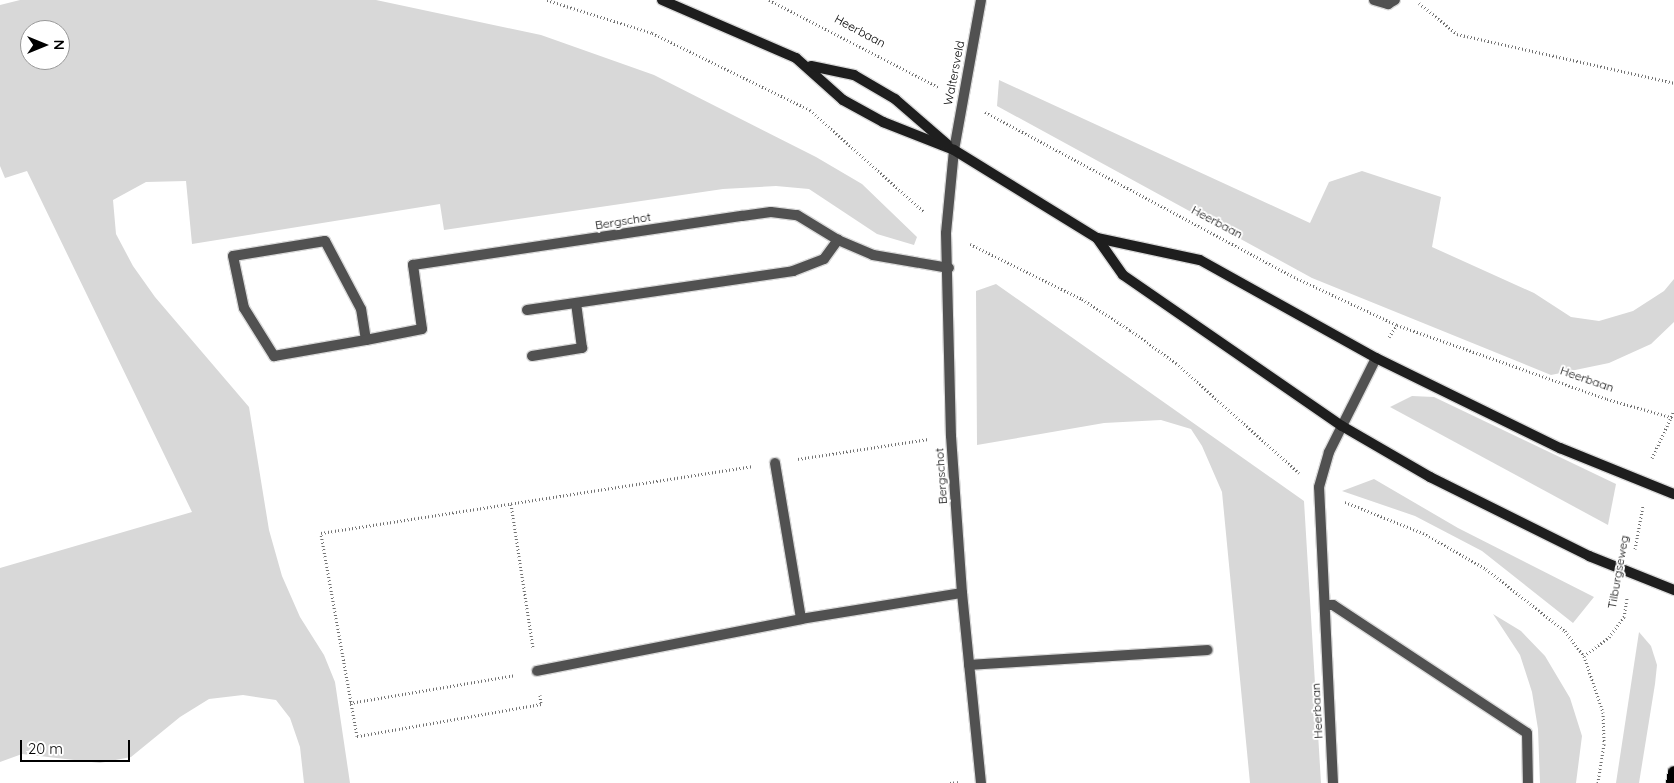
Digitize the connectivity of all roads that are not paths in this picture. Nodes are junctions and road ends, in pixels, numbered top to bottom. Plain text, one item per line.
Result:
1 (662, 0) edge
2 (980, 0) edge
3 (1374, 0) edge
4 (1395, 0) edge
5 (810, 66) junction
6 (954, 150) junction
7 (1097, 238) junction
8 (838, 240) junction
9 (949, 268) junction
10 (576, 303) junction
11 (527, 310) dead end
12 (366, 340) junction
13 (532, 356) dead end
14 (1376, 358) junction
15 (1342, 426) junction
16 (775, 463) road end
17 (1674, 494) edge
18 (1674, 590) edge
19 (962, 593) junction
20 (1325, 605) junction
21 (800, 619) junction
22 (1208, 650) dead end
23 (969, 665) junction
24 (537, 671) road end
25 (1674, 772) edge
26 (982, 783) edge
27 (1334, 783) edge
28 (1528, 783) edge
29 (1672, 783) edge

1 - 5 street
2 - 6 street, Waltersveld
3 - 4 street
5 - 6 street
5 - 6 street
6 - 7 street
6 - 9 street, Bergschot
7 - 14 street
7 - 15 street
8 - 9 street, Bergschot
8 - 10 street
8 - 12 street, Bergschot
9 - 19 street, Bergschot
10 - 11 street
10 - 13 street
12 - 12 street, Bergschot
14 - 15 street, Heerbaan
14 - 17 street
15 - 18 street
15 - 20 street, Heerbaan
16 - 21 street
19 - 21 street
19 - 23 street, Bergschot
20 - 27 street, Heerbaan
20 - 28 street
21 - 24 street
22 - 23 street
23 - 26 street, Bergschot
25 - 29 main road

